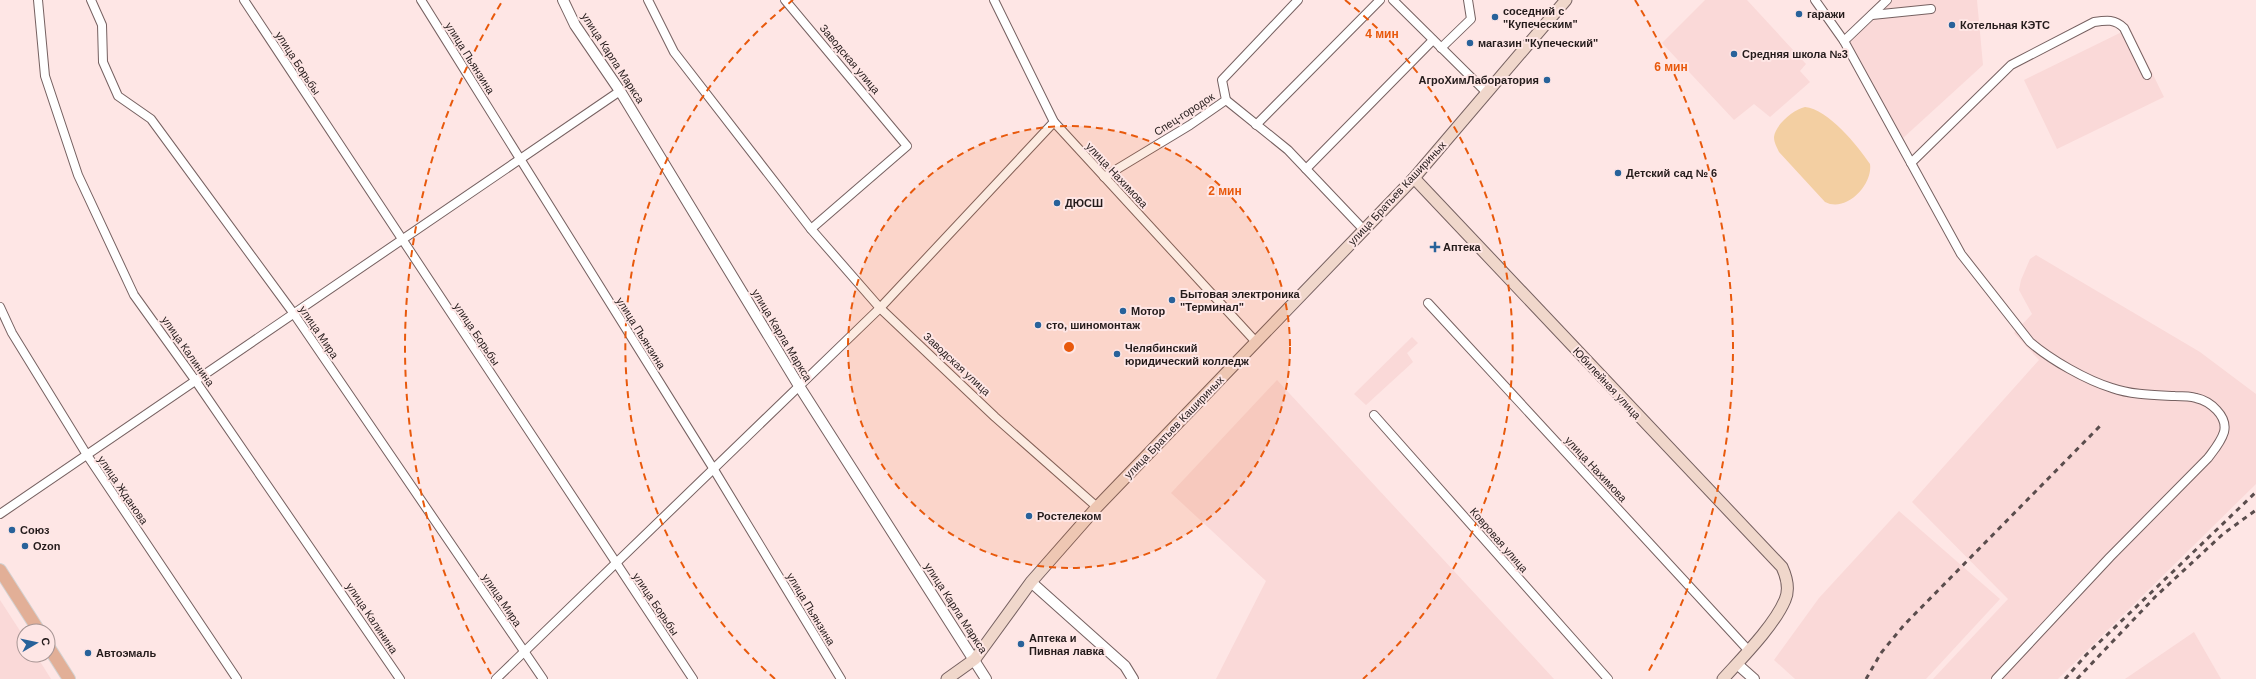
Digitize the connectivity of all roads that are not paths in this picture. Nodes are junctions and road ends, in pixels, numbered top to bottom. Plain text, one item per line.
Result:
1 (38, 0) edge
2 (91, 0) edge
3 (244, 0) edge
4 (420, 0) edge
5 (563, 0) edge
6 (648, 0) edge
7 (785, 0) edge
8 (994, 0) edge
9 (1298, 0) edge
10 (1380, 0) edge
11 (1393, 0) edge
12 (1468, 0) edge
13 (1566, 0) edge
14 (1815, 0) edge
15 (1887, 0) edge
16 (1931, 10) dead end
17 (1872, 15) junction
18 (1433, 40) junction
19 (1844, 41) junction
20 (1441, 48) junction
21 (2147, 75) dead end
22 (620, 91) junction
23 (1486, 92) junction
24 (1226, 100) junction
25 (1054, 122) junction
26 (1256, 125) junction
27 (519, 159) junction
28 (1911, 163) junction
29 (1306, 169) junction
30 (1104, 177) junction
31 (1414, 178) junction
32 (811, 229) junction
33 (1364, 230) junction
34 (402, 239) junction
35 (1428, 303) dead end
36 (0, 307) edge
37 (880, 308) junction
38 (294, 314) junction
39 (1256, 342) junction
40 (195, 380) junction
41 (799, 386) junction
42 (1374, 415) dead end
43 (87, 455) junction
44 (713, 468) junction
45 (1097, 507) junction
46 (0, 514) edge
47 (616, 563) junction
48 (0, 570) edge
49 (1031, 582) junction
50 (34, 623) edge
51 (1749, 651) junction
52 (524, 652) junction
53 (56, 659) edge
54 (975, 659) junction
55 (1737, 664) junction
56 (69, 679) edge
57 (237, 679) edge
58 (400, 679) edge
59 (496, 679) edge
60 (543, 679) edge
61 (693, 679) edge
62 (841, 679) edge
63 (947, 679) edge
64 (986, 679) edge
65 (1133, 679) edge
66 (1608, 679) edge
67 (1722, 679) edge
68 (1754, 679) edge
69 (1996, 679) edge

1 - 40 street, улица Калинина
2 - 38 street, улица Мира
3 - 34 street, улица Борьбы
4 - 27 street, улица Пьянзина
5 - 22 street, улица Карла Маркса
6 - 32 street, Заводская улица
7 - 32 street, Заводская улица
8 - 25 street, улица Нахимова
9 - 24 street, Спец-городок
10 - 26 street
11 - 18 street
12 - 20 street
13 - 23 main road, улица Братьев Кашириных
14 - 19 street
15 - 17 street
16 - 17 street
17 - 19 street
18 - 20 street
18 - 29 street
19 - 28 street
20 - 23 street
21 - 28 street
22 - 27 street
22 - 41 street, улица Карла Маркса
23 - 31 main road, улица Братьев Кашириных
24 - 26 street
24 - 30 street, Спец-городок
25 - 30 street, улица Нахимова
25 - 37 street
26 - 29 street
27 - 34 street
27 - 44 street, улица Пьянзина
28 - 69 street
29 - 33 street
30 - 39 street, улица Нахимова
31 - 33 main road, улица Братьев Кашириных
31 - 51 main road, Юбилейная улица
32 - 37 street, Заводская улица
33 - 39 main road, улица Братьев Кашириных
34 - 38 street
34 - 47 street, улица Борьбы
35 - 51 street, улица Нахимова
36 - 43 street, улица Жданова
37 - 41 street
37 - 45 street, Заводская улица
38 - 40 street
38 - 52 street, улица Мира
39 - 45 main road, улица Братьев Кашириных
40 - 43 street
40 - 58 street, улица Калинина
41 - 44 street
41 - 54 street, улица Карла Маркса
42 - 66 street, Ковровая улица
43 - 46 street
43 - 57 street, улица Жданова
44 - 47 street
44 - 62 street, улица Пьянзина
45 - 49 main road, улица Братьев Кашириных
47 - 52 street
47 - 61 street, улица Борьбы
48 - 50 main road
49 - 54 main road, улица Братьев Кашириных
49 - 65 street
51 - 55 main road
52 - 59 street
52 - 60 street, улица Мира
53 - 56 main road
54 - 63 main road, улица Братьев Кашириных
54 - 64 street, улица Карла Маркса
55 - 67 main road
55 - 68 street

